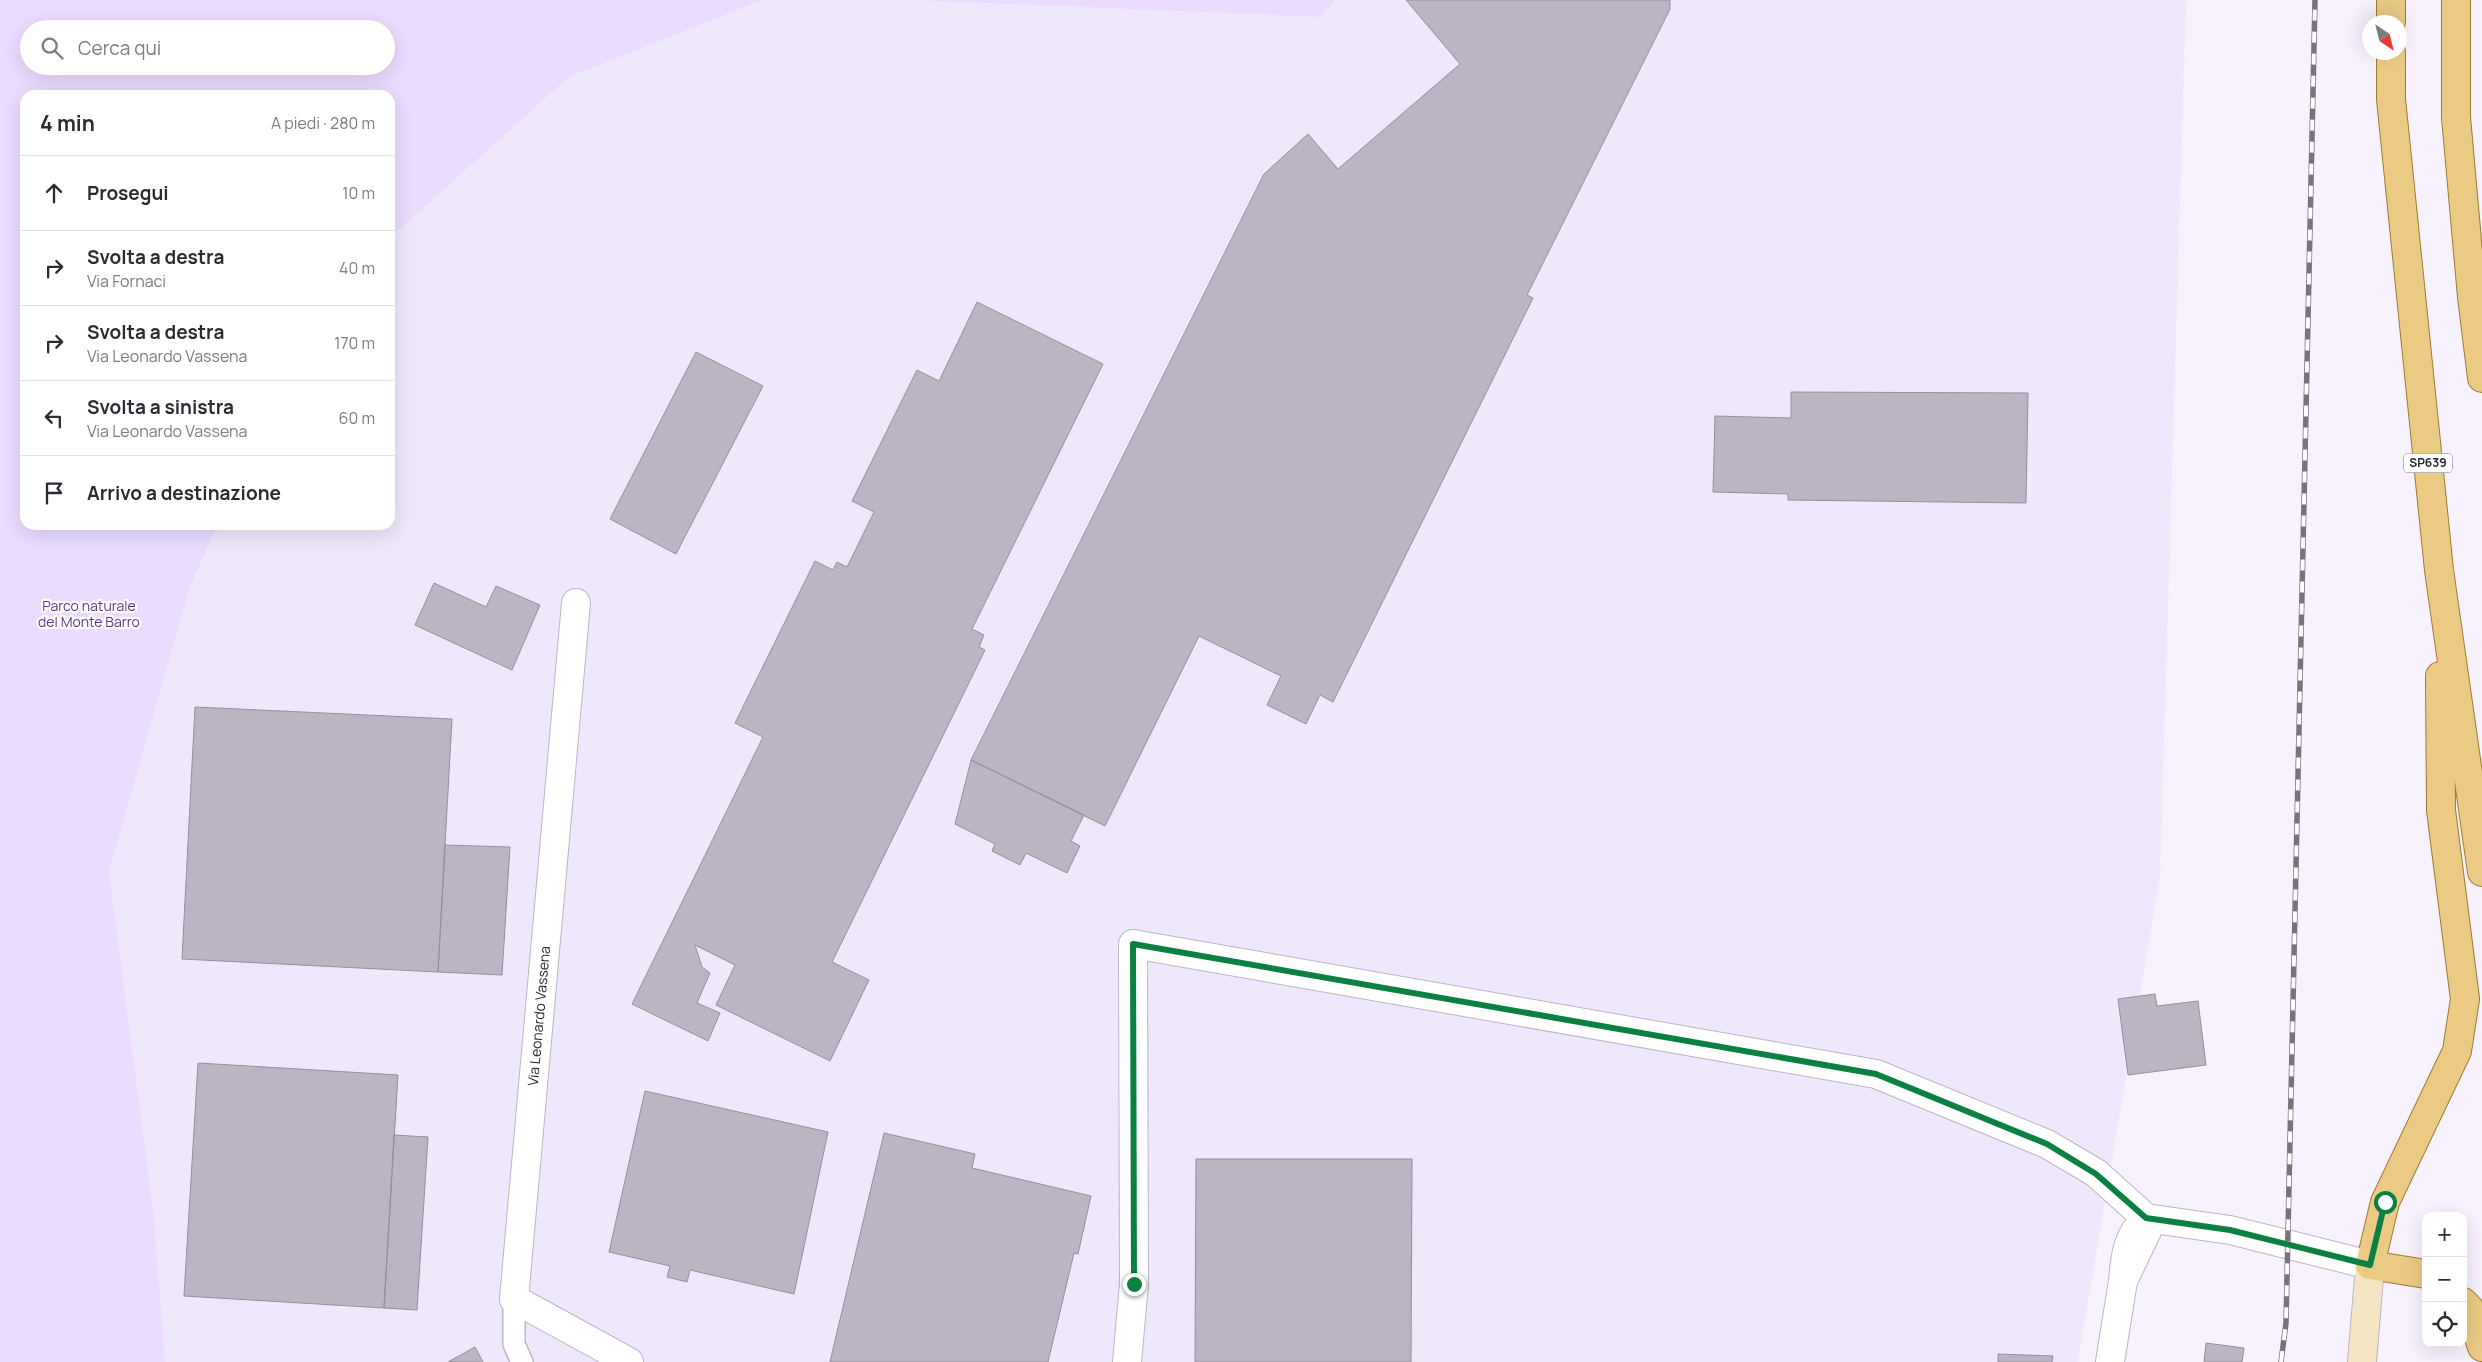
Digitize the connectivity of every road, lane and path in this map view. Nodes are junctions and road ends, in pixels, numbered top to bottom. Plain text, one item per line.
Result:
1 (2391, 0) edge
2 (2456, 0) edge
3 (2391, 15) edge
4 (2391, 60) edge
5 (2482, 378) edge
6 (2439, 570) junction
7 (576, 603) dead end
8 (2482, 872) edge
9 (2146, 1218) junction
10 (2370, 1265) junction
11 (2422, 1273) edge
12 (514, 1299) junction
13 (2467, 1306) edge
14 (2482, 1347) edge
15 (522, 1362) edge
16 (629, 1362) edge
17 (1128, 1362) edge
18 (2110, 1362) edge
19 (2362, 1362) edge

1 - 3 main road
2 - 5 main road
4 - 6 main road, SP639
6 - 8 main road, SP639
6 - 10 main road
7 - 12 street, Via Leonardo Vassena
9 - 10 street
9 - 17 street
9 - 18 street
10 - 11 main road
10 - 19 main road
12 - 15 lane
12 - 16 street
13 - 14 main road

